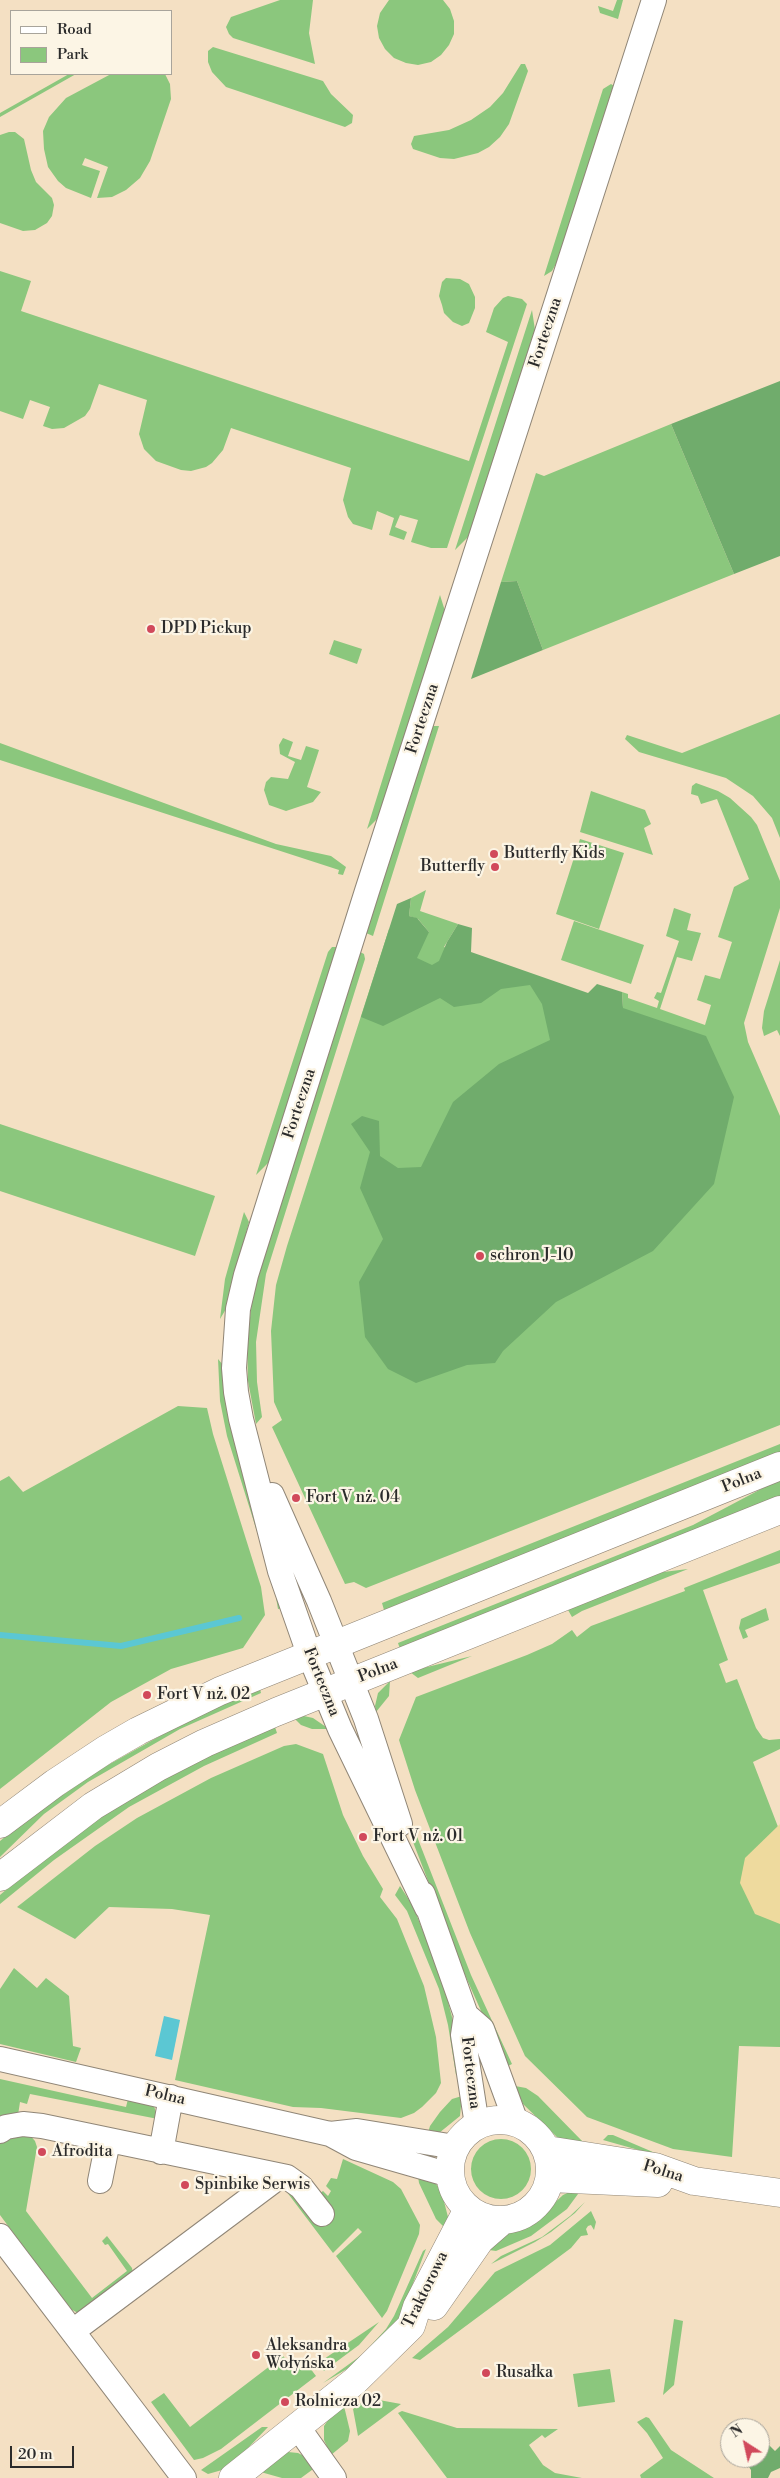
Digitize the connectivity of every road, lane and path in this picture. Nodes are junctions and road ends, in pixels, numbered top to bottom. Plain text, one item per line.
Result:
1 (654, 0) edge
2 (248, 1443) junction
3 (780, 1466) edge
4 (780, 1510) edge
5 (335, 1644) junction
6 (309, 1654) junction
7 (350, 1682) junction
8 (325, 1692) junction
9 (0, 1824) edge
10 (0, 1877) edge
11 (427, 1908) junction
12 (466, 2015) junction
13 (0, 2059) edge
14 (172, 2097) junction
15 (516, 2122) junction
16 (477, 2125) junction
17 (0, 2130) edge
18 (330, 2134) junction
19 (108, 2141) junction
20 (455, 2147) junction
21 (547, 2150) junction
22 (161, 2152) junction
23 (450, 2175) junction
24 (280, 2176) junction
25 (550, 2178) junction
26 (686, 2180) junction
27 (100, 2181) dead end
28 (780, 2194) edge
29 (468, 2208) junction
30 (322, 2214) dead end
31 (503, 2220) junction
32 (0, 2236) edge
33 (411, 2326) junction
34 (73, 2331) junction
35 (298, 2426) junction
36 (184, 2478) edge
37 (233, 2478) edge
38 (334, 2478) edge

1 - 2 street, Forteczna
2 - 5 street, Forteczna
2 - 6 street, Forteczna
3 - 5 street, Polna
4 - 7 street, Polna
5 - 6 street, Polna
5 - 7 street, Forteczna
6 - 8 street, Forteczna
6 - 9 street, Polna
7 - 8 street, Polna
7 - 11 street, Forteczna
8 - 10 street, Polna
8 - 11 street, Forteczna
11 - 12 street, Forteczna
12 - 15 street
12 - 16 street, Forteczna
13 - 14 street, Polna
14 - 18 street, Polna
14 - 22 street
15 - 16 street
15 - 21 street
16 - 20 street
17 - 19 street
18 - 20 street, Polna
18 - 23 street, Polna
19 - 22 street
19 - 27 street
20 - 23 street
21 - 25 street
21 - 26 street, Polna
22 - 24 street
23 - 29 street
24 - 30 street
24 - 34 street
25 - 26 street
25 - 31 street
26 - 28 street, Polna
29 - 31 street
29 - 33 street, Traktorowa
31 - 33 street
32 - 34 street
33 - 35 street, Traktorowa
34 - 36 street
35 - 37 street, Traktorowa
35 - 38 street

